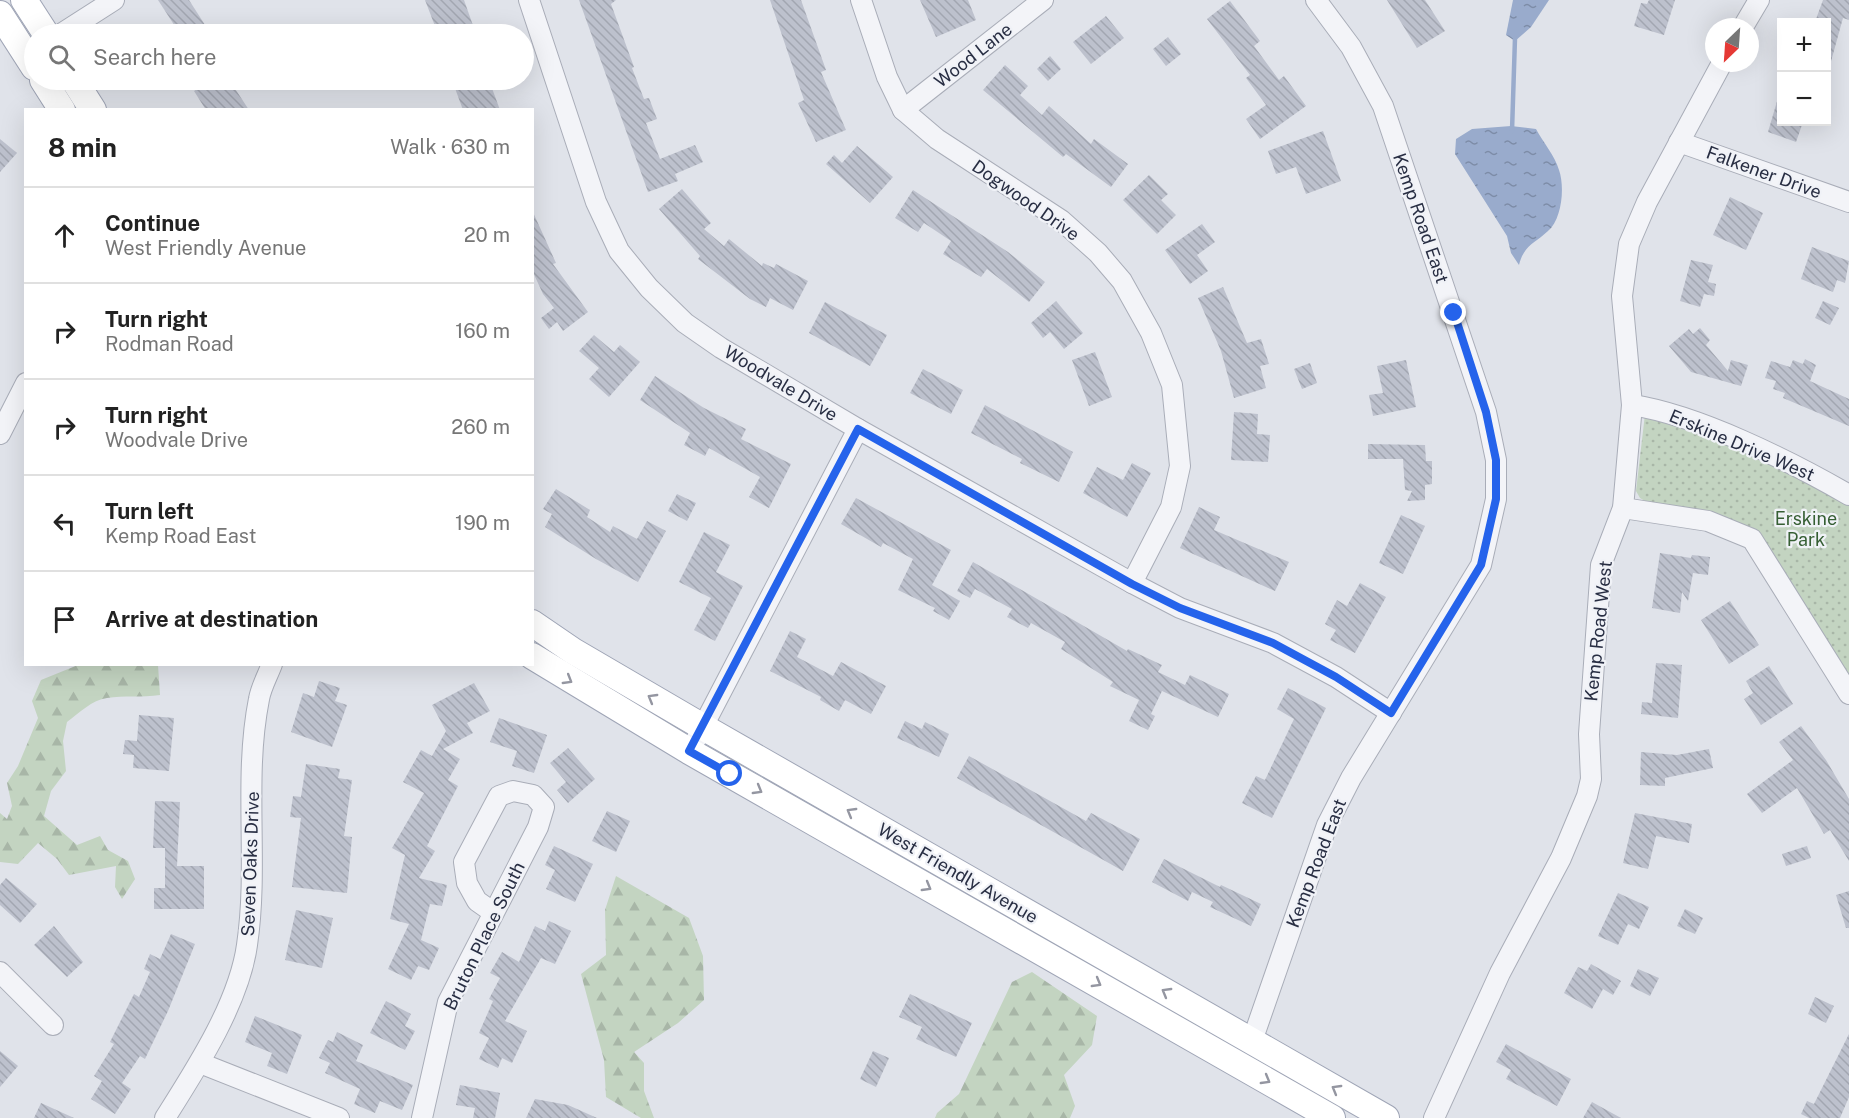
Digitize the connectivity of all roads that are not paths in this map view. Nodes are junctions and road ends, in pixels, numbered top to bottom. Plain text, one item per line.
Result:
1 (24, 0) edge
2 (114, 0) edge
3 (529, 0) edge
4 (861, 0) edge
5 (1043, 0) edge
6 (1316, 0) edge
7 (1759, 0) edge
8 (0, 14) edge
9 (1748, 18) edge
10 (40, 24) edge
11 (77, 24) edge
12 (24, 51) edge
13 (1717, 72) edge
14 (49, 90) edge
15 (80, 90) edge
16 (61, 108) edge
17 (92, 108) edge
18 (903, 110) junction
19 (1679, 142) junction
20 (1849, 202) edge
21 (24, 386) edge
22 (1632, 405) junction
23 (858, 429) junction
24 (0, 434) edge
25 (1849, 495) edge
26 (1623, 508) junction
27 (1132, 584) junction
28 (534, 624) edge
29 (534, 657) edge
30 (271, 666) edge
31 (1849, 694) edge
32 (1391, 713) junction
33 (703, 727) junction
34 (689, 751) junction
35 (494, 913) junction
36 (3, 980) edge
37 (53, 1025) dead end
38 (1252, 1041) junction
39 (200, 1063) junction
40 (165, 1118) edge
41 (339, 1118) edge
42 (422, 1118) edge
43 (1332, 1118) edge
44 (1386, 1118) edge
45 (1434, 1118) edge

1 - 10 main road
2 - 11 street
3 - 23 street, Woodvale Drive
4 - 18 street, Dogwood Drive
5 - 18 street, Wood Lane
6 - 32 street, Kemp Road East
7 - 9 street
8 - 12 main road
13 - 19 street, Kemp Road West
14 - 16 main road
15 - 17 main road
18 - 27 street, Dogwood Drive
19 - 20 street, Falkener Drive
19 - 22 street, Kemp Road West
21 - 24 street
22 - 25 street, Erskine Drive West
22 - 26 street, Kemp Road West
23 - 27 street, Woodvale Drive
23 - 33 street
26 - 31 street
26 - 45 street, Kemp Road West
27 - 32 street, Woodvale Drive
33 -> 28 main road, West Friendly Avenue
29 -> 34 main road, West Friendly Avenue
30 - 39 street, Seven Oaks Drive
32 - 38 street, Kemp Road East
33 - 34 street
38 -> 33 main road, West Friendly Avenue
34 -> 43 main road, West Friendly Avenue
35 - 35 street, Bruton Place South
35 - 42 street, Bruton Place South
36 - 37 street
44 -> 38 main road, West Friendly Avenue
39 - 40 street, Seven Oaks Drive
39 - 41 street

